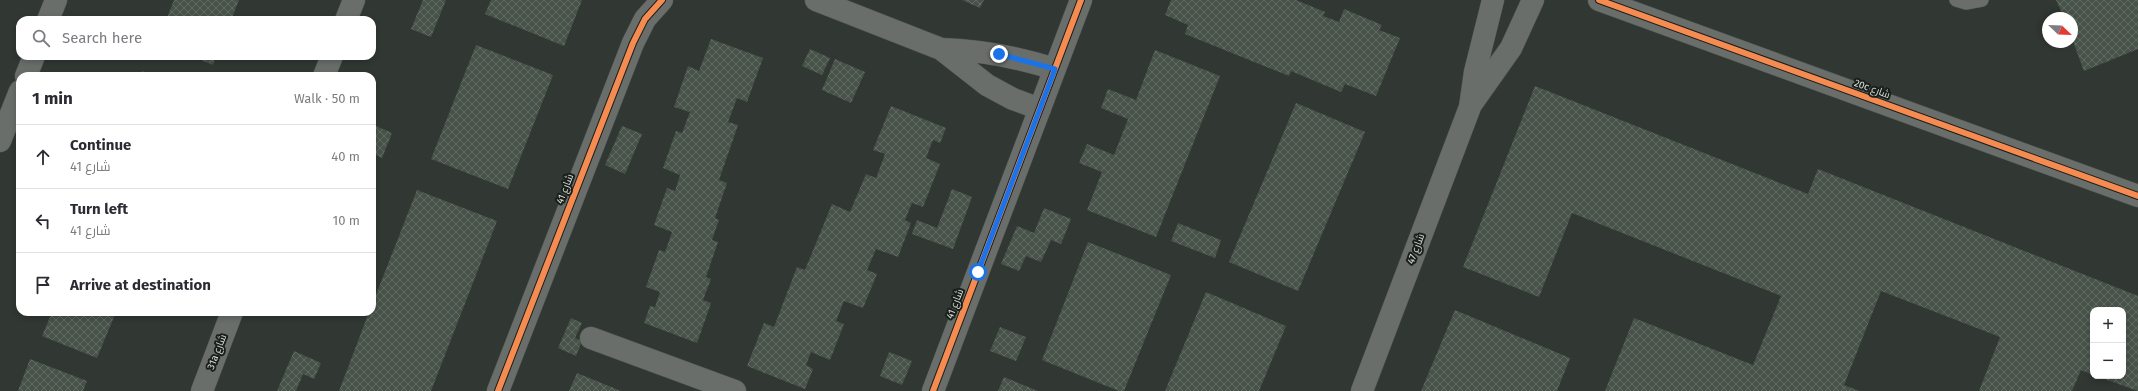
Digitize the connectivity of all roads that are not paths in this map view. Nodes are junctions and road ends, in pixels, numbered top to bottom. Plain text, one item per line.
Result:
1 (56, 0) edge
2 (354, 0) edge
3 (662, 0) edge
4 (816, 0) edge
5 (1082, 0) edge
6 (1492, 0) edge
7 (1533, 0) edge
8 (1599, 0) edge
9 (1956, 0) edge
10 (1982, 0) edge
11 (50, 16) edge
12 (348, 16) edge
13 (941, 49) junction
14 (32, 60) edge
15 (330, 60) edge
16 (1055, 69) junction
17 (28, 72) edge
18 (326, 72) edge
19 (16, 101) edge
20 (1470, 107) junction
21 (1040, 109) junction
22 (0, 142) edge
23 (2138, 196) edge
24 (230, 316) edge
25 (591, 338) dead end
26 (202, 391) edge
27 (498, 391) edge
28 (735, 391) edge
29 (933, 391) edge
30 (1362, 391) edge

1 - 11 street
2 - 12 street
3 - 27 street, شارع 41
4 - 13 street
5 - 16 street, شارع 41
6 - 20 street, شارع 47
7 - 20 street, شارع 47
8 - 23 street, 20c شارع
9 - 10 lane
13 - 16 street
13 - 21 street
14 - 17 street
15 - 18 street
16 - 21 street, شارع 41
19 - 22 street
20 - 30 street, شارع 47
21 - 29 street, شارع 41
24 - 26 street, 31a شارع
25 - 28 street

